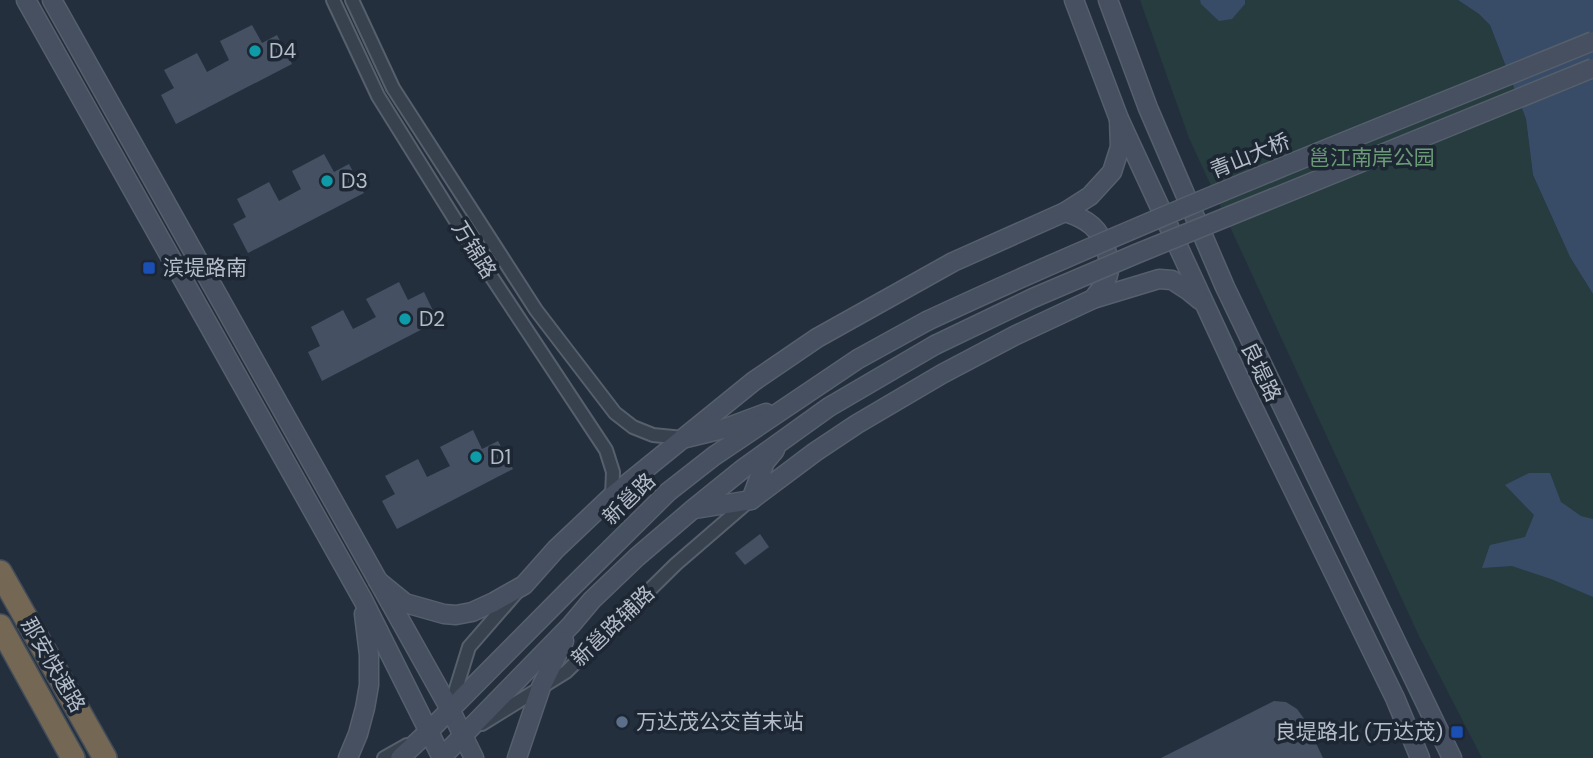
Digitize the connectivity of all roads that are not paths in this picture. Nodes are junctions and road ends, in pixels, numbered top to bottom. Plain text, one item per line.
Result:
1 (26, 0) edge
2 (52, 0) edge
3 (333, 0) edge
4 (352, 0) edge
5 (1074, 0) edge
6 (1108, 0) edge
7 (1593, 41) edge
8 (1593, 68) edge
9 (1119, 119) junction
10 (1065, 212) junction
11 (1093, 299) junction
12 (1203, 302) junction
13 (928, 321) joint
14 (1271, 380) junction
15 (1246, 393) junction
16 (792, 403) junction
17 (683, 438) junction
18 (781, 442) junction
19 (612, 496) junction
20 (751, 500) junction
21 (692, 510) junction
22 (0, 572) edge
23 (378, 581) junction
24 (524, 585) junction
25 (363, 600) junction
26 (571, 625) junction
27 (0, 626) edge
28 (541, 687) junction
29 (450, 709) junction
30 (428, 732) junction
31 (464, 735) junction
32 (73, 758) edge
33 (105, 758) edge
34 (348, 758) edge
35 (384, 758) edge
36 (400, 758) edge
37 (441, 758) edge
38 (474, 758) edge
39 (517, 758) edge
40 (1420, 758) edge
41 (1452, 758) edge

1 - 25 main road
2 - 23 main road
3 - 19 street, 万锦路
4 - 17 street, 万锦路
5 - 9 main road, 良堤路
6 - 14 main road, 良堤路
7 - 13 main road, 青山大桥, bridge
8 - 18 main road, bridge
9 - 10 main road
9 - 12 main road, 良堤路
10 - 11 main road
10 - 17 main road
11 - 12 main road
11 - 20 main road
12 - 15 main road, 良堤路
13 - 16 main road, 新邕路
14 - 15 main road
14 - 41 main road, 良堤路
15 - 40 main road, 良堤路
16 - 17 main road
16 - 29 main road, 新邕路
17 - 19 main road
18 - 20 main road
18 - 21 main road
19 - 24 main road
20 - 21 main road
20 - 28 street, 新邕路辅路
21 - 26 main road
22 - 33 highway, 那安快速路
23 - 24 main road
23 - 29 main road
24 - 29 street
25 - 30 main road
25 - 34 main road
26 - 28 main road
26 - 31 main road
27 - 32 highway, 那安快速路
28 - 31 street, 新邕路辅路
28 - 39 main road
29 - 30 main road, 新邕路
29 - 31 main road
30 - 35 street
30 - 36 main road, 新邕路
30 - 37 main road
31 - 37 main road
31 - 38 main road

